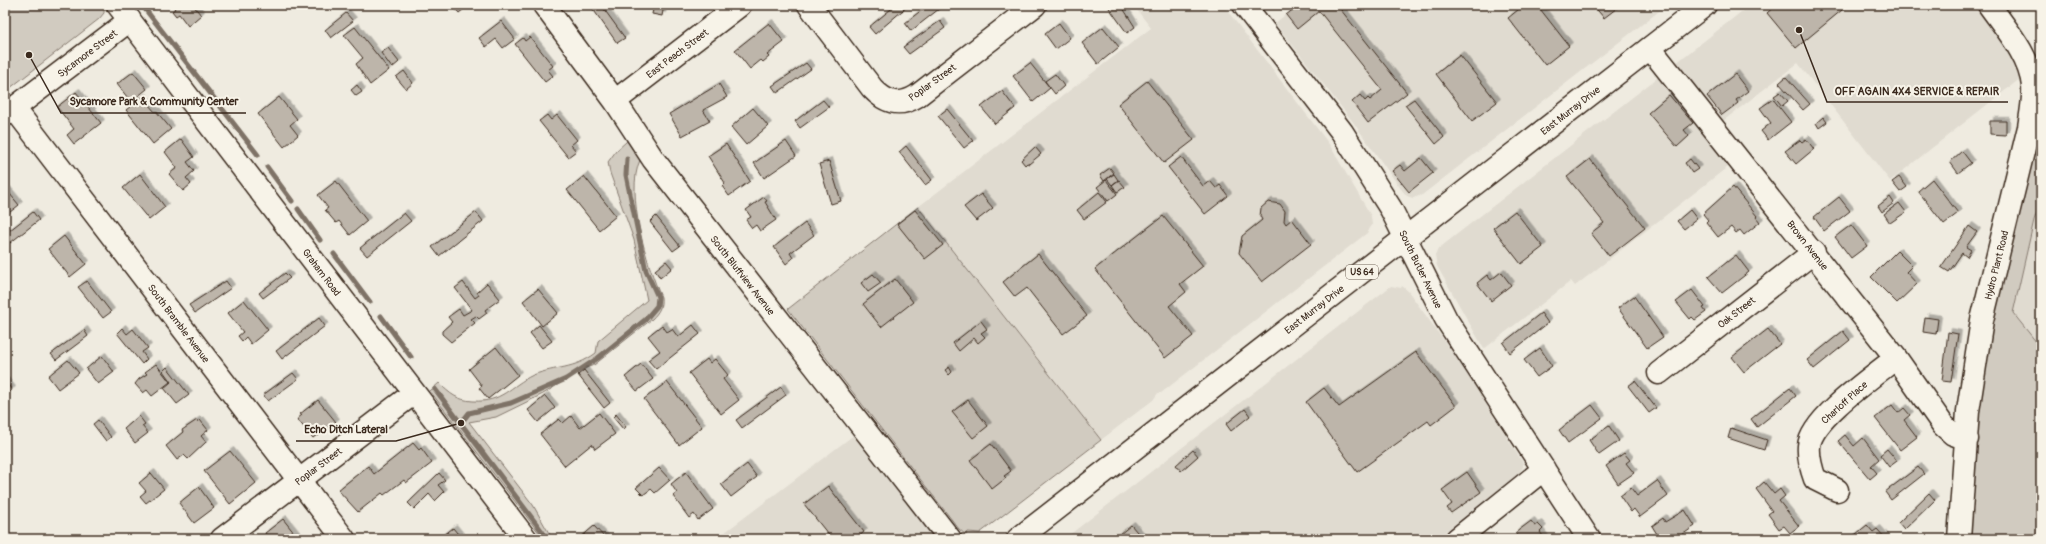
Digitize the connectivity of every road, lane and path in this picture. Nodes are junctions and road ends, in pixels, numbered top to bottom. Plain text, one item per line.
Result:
1 (544, 5) edge
2 (740, 5) edge
3 (809, 5) edge
4 (1035, 5) edge
5 (1244, 5) edge
6 (1705, 5) edge
7 (1989, 5) edge
8 (124, 12) edge
9 (1650, 48) junction
10 (2037, 88) edge
11 (614, 101) junction
12 (10, 111) edge
13 (1406, 238) junction
14 (1814, 252) junction
15 (1896, 358) junction
16 (1659, 372) dead end
17 (414, 393) junction
18 (1967, 439) junction
19 (1544, 469) junction
20 (299, 480) junction
21 (1837, 490) dead end
22 (222, 539) edge
23 (344, 539) edge
24 (526, 539) edge
25 (950, 539) edge
26 (1018, 539) edge
27 (1456, 539) edge
28 (1589, 539) edge
29 (1960, 539) edge

1 - 11 main road, South Bluffview Avenue
2 - 11 main road, East Peach Street
3 - 4 main road, Poplar Street
5 - 13 main road, South Butler Avenue
6 - 9 main road, East Murray Drive / US 64
7 - 10 main road, Hydro Plant Road
8 - 12 main road, Sycamore Street
8 - 17 main road, Graham Road
9 - 13 main road, East Murray Drive / US 64
9 - 14 main road, Brown Avenue
10 - 18 main road, Hydro Plant Road
11 - 25 main road, South Bluffview Avenue
12 - 20 main road, South Bramble Avenue
13 - 19 main road, South Butler Avenue
13 - 26 main road, East Murray Drive / US 64
14 - 15 main road, Brown Avenue
14 - 16 main road, Oak Street
15 - 18 main road, Brown Avenue
15 - 21 main road, Charloff Place
17 - 20 main road, Poplar Street
17 - 24 main road, Graham Road
18 - 29 main road, Hydro Plant Road
19 - 27 main road
19 - 28 main road, South Butler Avenue
20 - 22 main road, Poplar Street
20 - 23 main road, South Bramble Avenue

